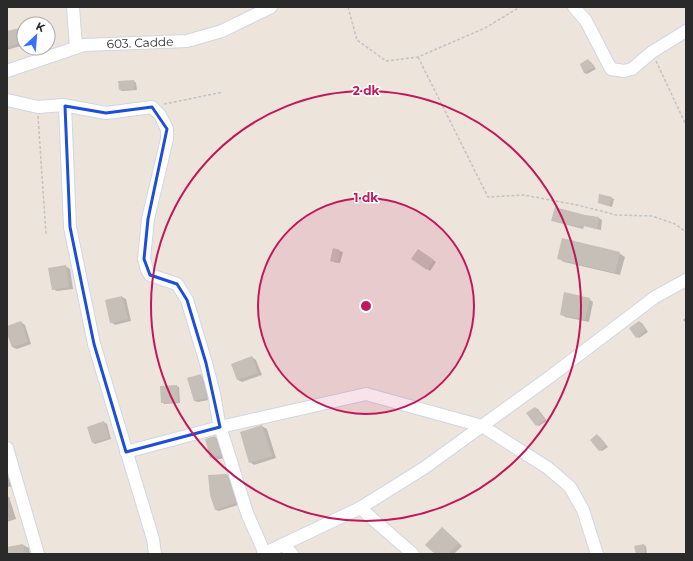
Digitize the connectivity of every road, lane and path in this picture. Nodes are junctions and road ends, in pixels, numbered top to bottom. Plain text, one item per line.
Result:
1 (73, 7) edge
2 (271, 7) edge
3 (348, 7) edge
4 (520, 7) edge
5 (574, 7) edge
6 (686, 31) edge
7 (76, 47) junction
8 (652, 52) junction
9 (418, 57) junction
10 (7, 71) edge
11 (223, 92) dead end
12 (7, 100) edge
13 (65, 106) junction
14 (152, 106) junction
15 (38, 107) junction
16 (686, 124) edge
17 (686, 232) edge
18 (46, 235) dead end
19 (686, 280) edge
20 (482, 426) junction
21 (220, 427) junction
22 (7, 448) edge
23 (126, 452) junction
24 (360, 508) junction
25 (283, 544) junction
26 (38, 554) edge
27 (155, 554) edge
28 (264, 554) edge
29 (292, 554) edge
30 (414, 554) edge
31 (598, 554) edge

1 - 7 street
2 - 7 street, 603. Cadde
3 - 9 path
4 - 9 path
5 - 8 street
6 - 8 street
7 - 10 street, 603. Cadde
8 - 16 path
9 - 17 path
11 - 14 path
12 - 15 street
13 - 14 street
13 - 15 street
13 - 23 street
14 - 21 street
15 - 18 path
19 - 20 street
20 - 21 street
20 - 24 street
20 - 31 street
21 - 23 street
21 - 28 street
22 - 26 street
23 - 27 street
24 - 25 street
24 - 30 street
25 - 28 street
25 - 29 street

